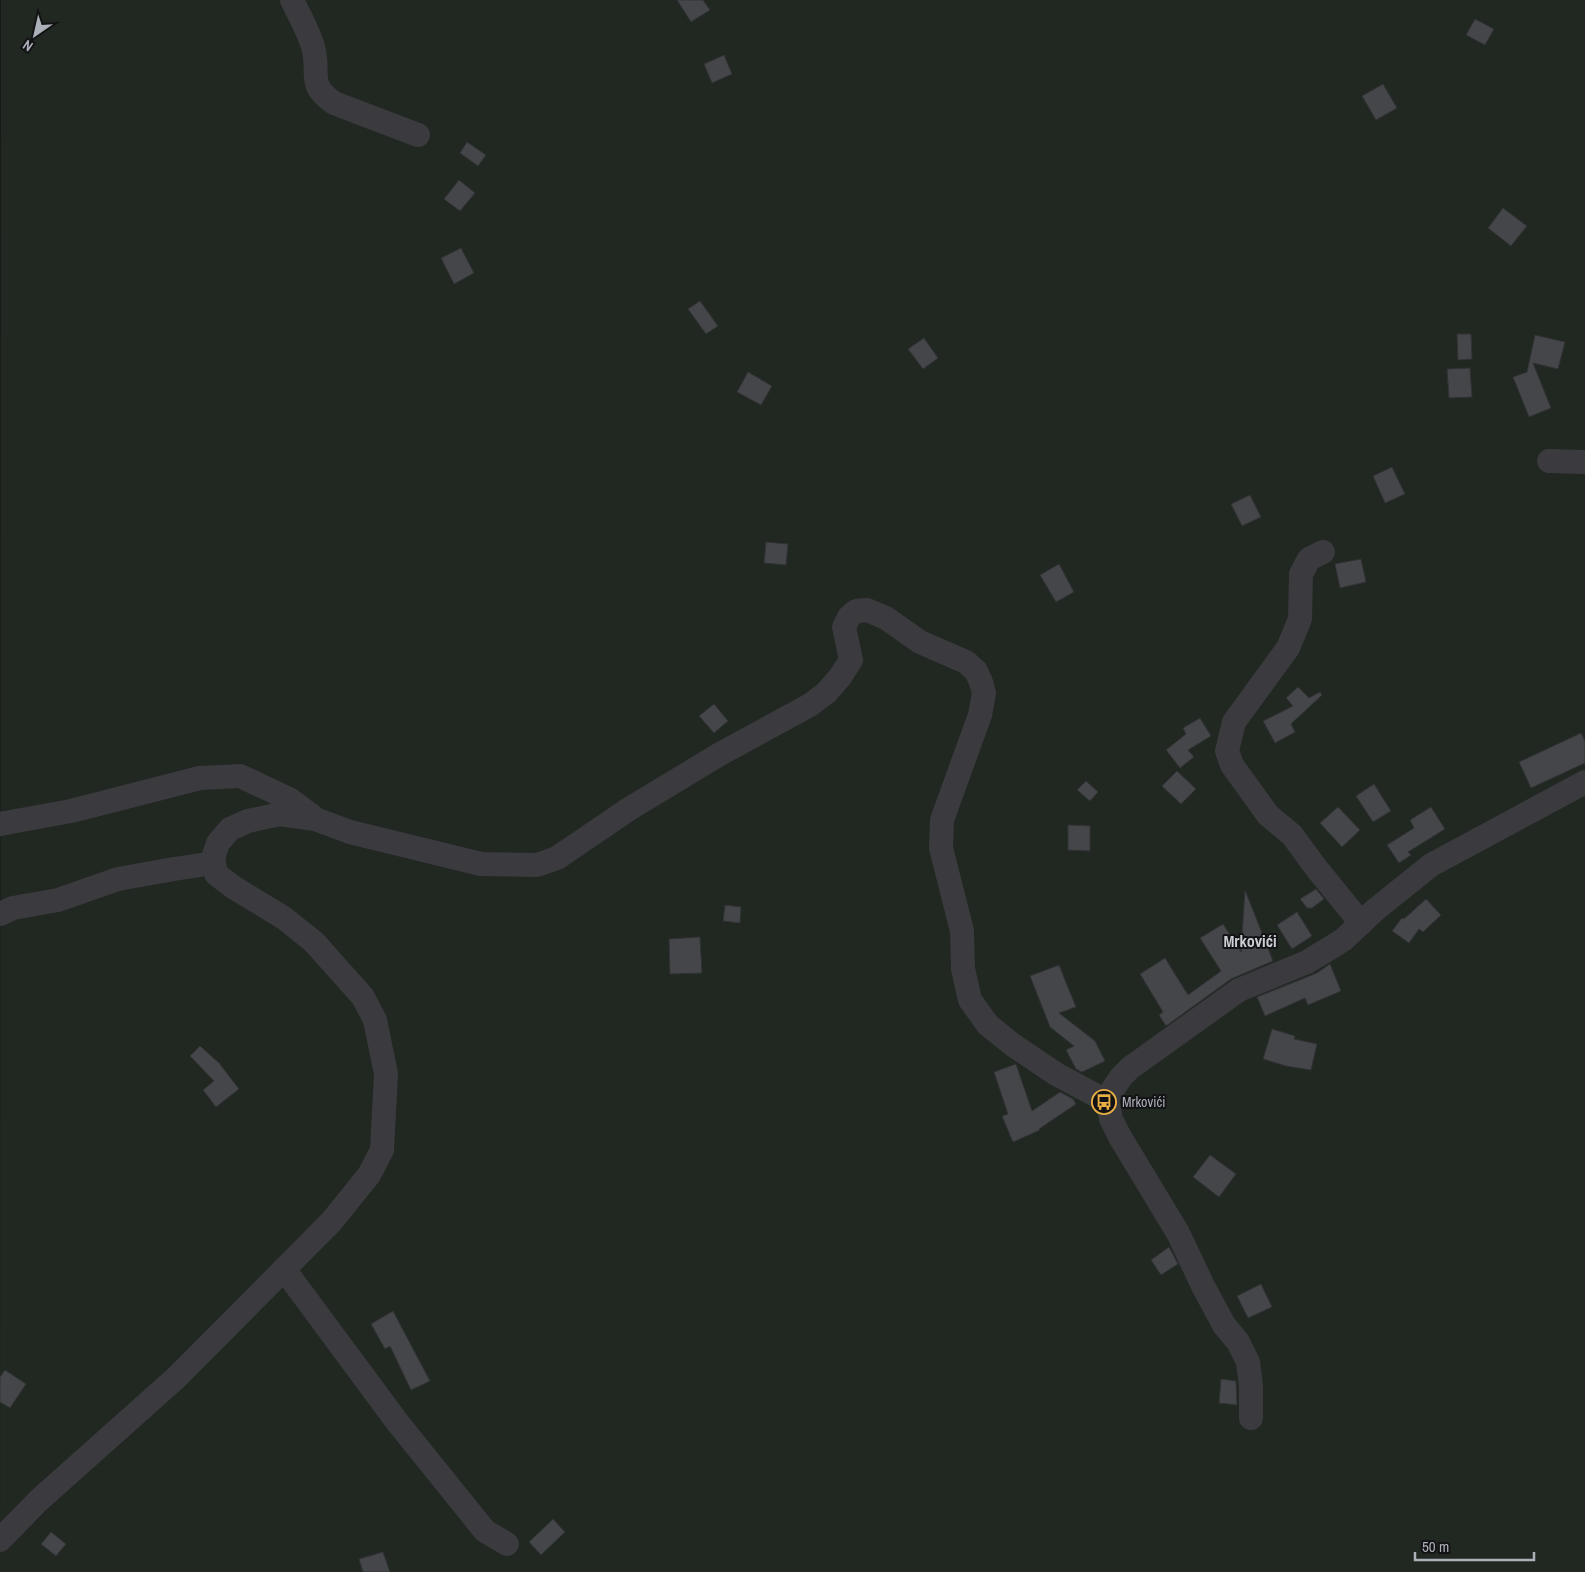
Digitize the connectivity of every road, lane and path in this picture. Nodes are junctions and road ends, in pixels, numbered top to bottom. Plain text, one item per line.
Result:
1 (292, 0) edge
2 (418, 135) dead end
3 (1549, 461) dead end
4 (1585, 462) edge
5 (1323, 552) dead end
6 (1585, 782) edge
7 (316, 818) junction
8 (0, 824) edge
9 (214, 863) junction
10 (0, 914) edge
11 (1361, 923) junction
12 (1107, 1098) junction
13 (284, 1270) junction
14 (1251, 1418) dead end
15 (0, 1540) edge
16 (507, 1544) dead end

1 - 2 street
3 - 4 street
5 - 11 street
6 - 11 street
7 - 8 street
7 - 9 street
7 - 12 street
9 - 10 street
9 - 13 street
11 - 12 street
12 - 14 street
13 - 15 street
13 - 16 street

